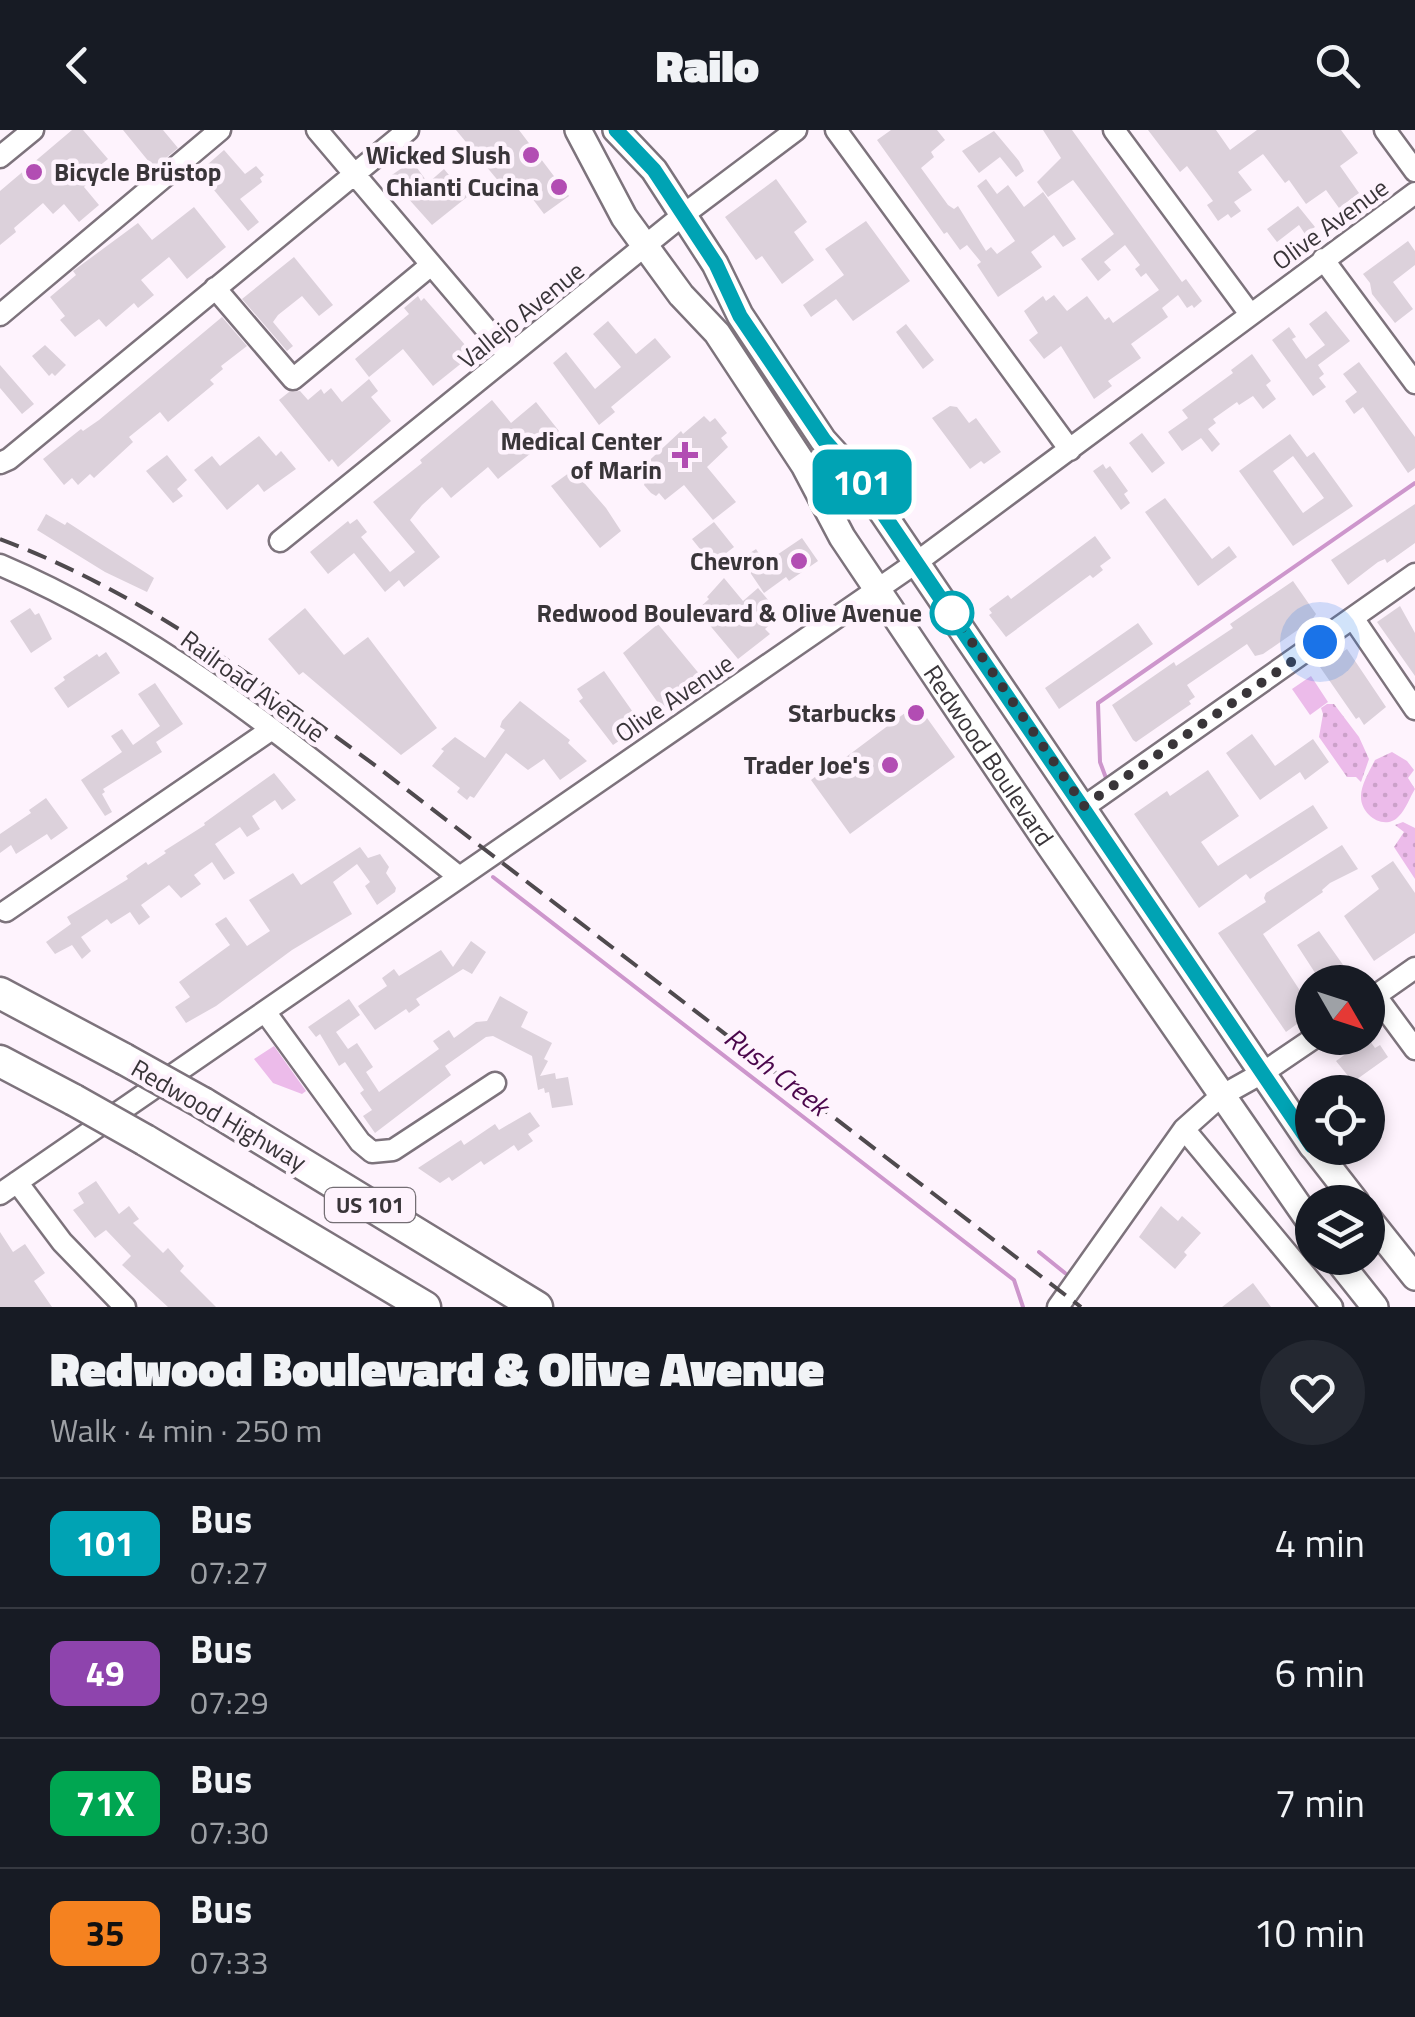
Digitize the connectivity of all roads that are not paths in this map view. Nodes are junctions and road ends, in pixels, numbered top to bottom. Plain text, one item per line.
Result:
1 (220, 130) edge
2 (318, 130) edge
3 (408, 130) edge
4 (578, 130) edge
5 (616, 130) edge
6 (796, 130) edge
7 (836, 130) edge
8 (1114, 130) edge
9 (1385, 130) edge
10 (20, 134) edge
11 (0, 157) edge
12 (1415, 171) edge
13 (354, 175) junction
14 (1415, 193) edge
15 (683, 214) junction
16 (645, 246) junction
17 (1324, 259) junction
18 (431, 265) junction
19 (214, 288) junction
20 (1250, 314) junction
21 (0, 315) edge
22 (509, 356) junction
23 (1415, 383) edge
24 (1070, 450) junction
25 (0, 464) edge
26 (280, 541) dead end
27 (917, 562) junction
28 (0, 565) edge
29 (1412, 583) edge
30 (878, 589) junction
31 (1353, 618) junction
32 (1415, 709) edge
33 (272, 729) junction
34 (1084, 806) junction
35 (458, 876) junction
36 (6, 911) dead end
37 (1415, 968) edge
38 (1385, 989) edge
39 (0, 993) edge
40 (1385, 1013) edge
41 (266, 1014) junction
42 (1415, 1048) edge
43 (1295, 1051) edge
44 (0, 1060) edge
45 (1264, 1072) junction
46 (495, 1083) dead end
47 (1221, 1096) junction
48 (1295, 1119) edge
49 (1184, 1129) junction
50 (1328, 1165) edge
51 (1343, 1185) edge
52 (8, 1188) edge
53 (1295, 1200) edge
54 (1385, 1239) edge
55 (1349, 1275) edge
56 (1415, 1277) edge
57 (125, 1307) edge
58 (425, 1307) edge
59 (537, 1307) edge
60 (1058, 1307) edge
61 (1332, 1307) edge
62 (1374, 1307) edge

1 - 21 street
2 - 13 street
3 - 13 street
4 - 16 main road, Redwood Boulevard
5 - 15 main road, Redwood Boulevard
6 - 15 street, Vallejo Avenue
7 - 24 street
8 - 20 street
9 - 12 street
10 - 11 street
13 - 18 street
13 - 19 street
14 - 17 street, Olive Avenue
15 - 16 street, Vallejo Avenue
15 - 27 main road, Redwood Boulevard
16 - 22 street, Vallejo Avenue
16 - 30 main road, Redwood Boulevard
17 - 20 street, Olive Avenue
17 - 23 street
18 - 19 street
18 - 22 street
19 - 25 street
20 - 24 street, Olive Avenue
22 - 26 street, Vallejo Avenue
24 - 27 street, Olive Avenue
27 - 30 street, Olive Avenue
27 - 34 main road, Redwood Boulevard
28 - 33 street, Railroad Avenue
29 - 31 street
30 - 35 street, Olive Avenue
30 - 47 main road, Redwood Boulevard
31 - 32 street
31 - 34 street
33 - 35 street, Railroad Avenue
33 - 36 street
34 - 45 main road, Redwood Boulevard
35 - 41 street, Olive Avenue
37 - 38 street
39 - 59 highway, Redwood Highway / US 101, bridge
40 - 42 street
41 - 46 street
41 - 52 street, Olive Avenue
43 - 45 street
44 - 58 highway, US 101, bridge
45 - 47 street
45 - 48 main road, Redwood Boulevard
47 - 49 street
47 - 53 main road, Redwood Boulevard
49 - 60 street
49 - 61 street
50 - 51 main road, Redwood Boulevard
52 - 57 street
54 - 56 main road
55 - 62 main road

